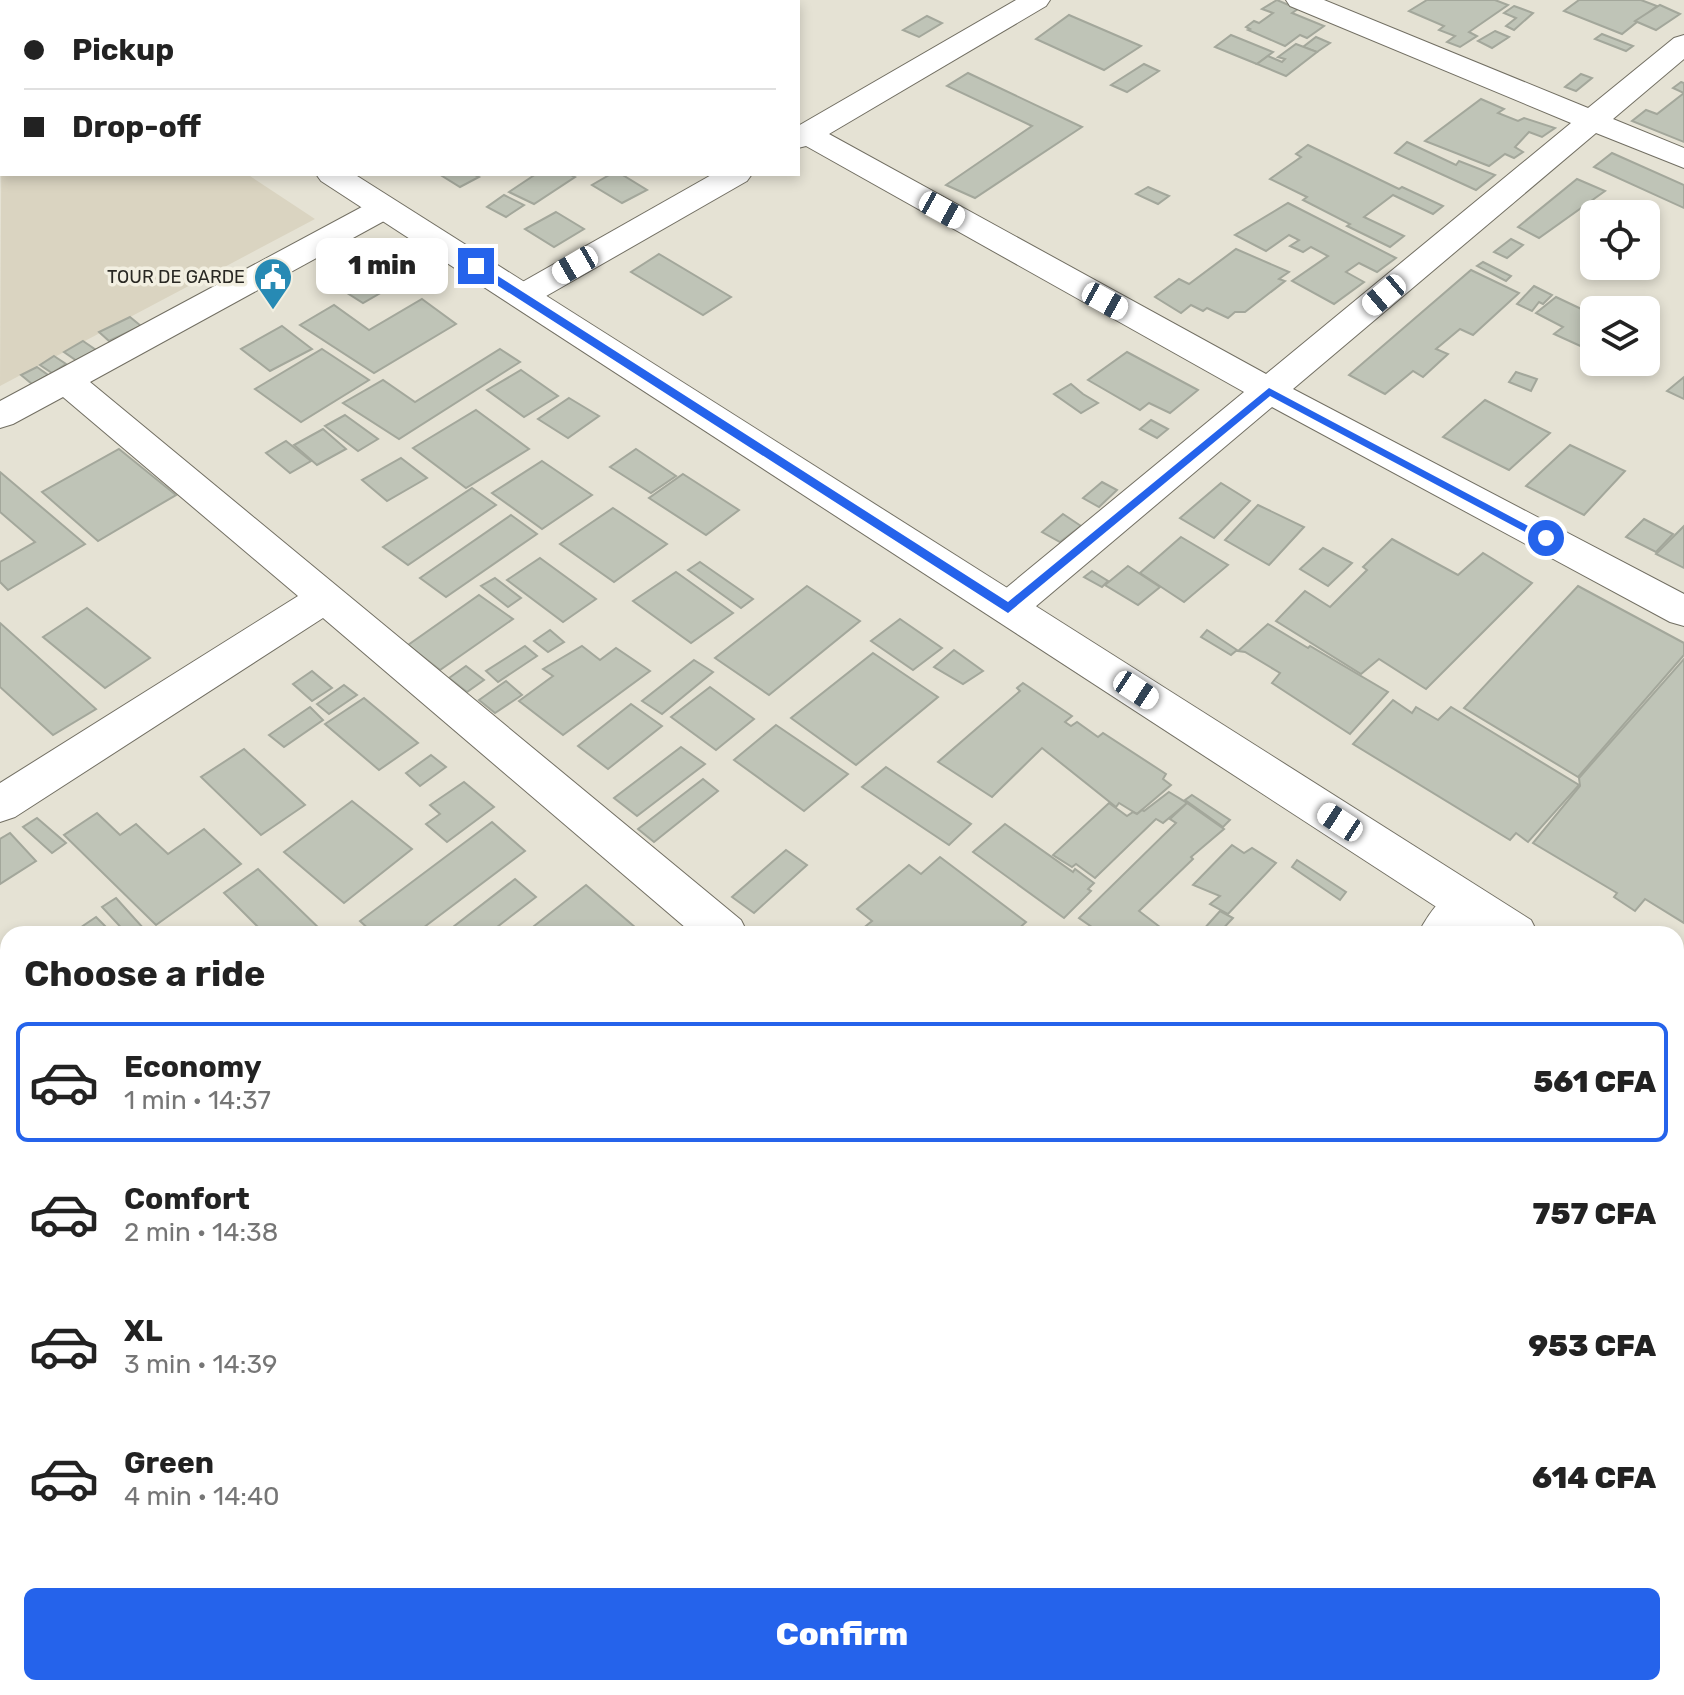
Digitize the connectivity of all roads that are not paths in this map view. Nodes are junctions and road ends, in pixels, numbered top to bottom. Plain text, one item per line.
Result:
1 (1036, 0) edge
2 (1300, 0) edge
3 (1384, 0) edge
4 (1353, 22) junction
5 (1684, 44) edge
6 (1592, 121) junction
7 (802, 137) edge
8 (1684, 159) edge
9 (335, 176) edge
10 (732, 176) edge
11 (384, 208) junction
12 (522, 296) junction
13 (66, 380) junction
14 (1269, 391) junction
15 (0, 416) edge
16 (325, 598) junction
17 (1008, 608) junction
18 (1684, 612) edge
19 (0, 805) edge
20 (1454, 919) edge
21 (715, 926) edge
22 (1482, 926) edge

1 - 7 street
2 - 4 street
3 - 4 street
4 - 6 street
5 - 6 street
6 - 8 street
6 - 14 street
7 - 14 street
9 - 11 street
10 - 12 street
11 - 12 street
11 - 13 street
12 - 17 street
13 - 15 street
13 - 16 street
14 - 17 street
14 - 18 street
16 - 19 street
16 - 21 street
17 - 20 street
20 - 22 street

